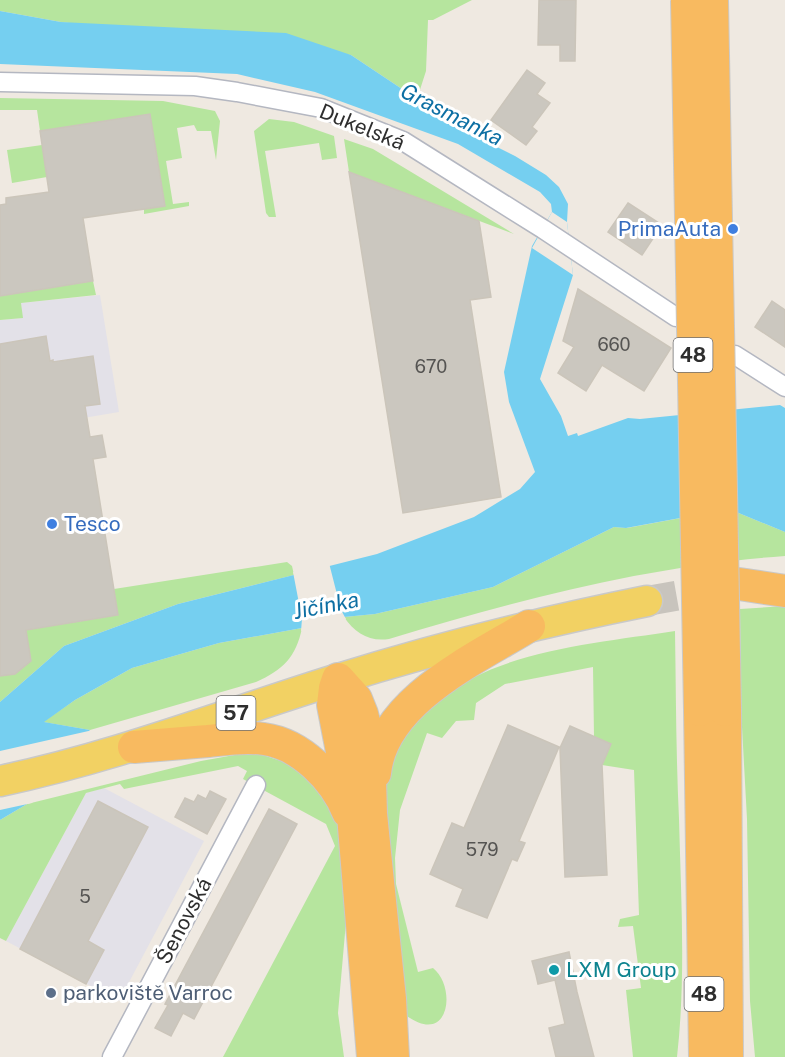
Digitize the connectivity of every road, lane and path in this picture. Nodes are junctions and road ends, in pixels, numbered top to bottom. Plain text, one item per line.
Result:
1 (687, 0) edge
2 (712, 0) edge
3 (0, 82) edge
4 (676, 316) dead end
5 (735, 355) dead end
6 (785, 387) edge
7 (785, 583) edge
8 (739, 584) joint
9 (785, 591) edge
10 (647, 601) tunnel mouth
11 (529, 626) junction
12 (338, 679) junction
13 (712, 710) junction
14 (134, 747) junction
15 (0, 781) edge
16 (256, 785) dead end
17 (364, 827) junction
18 (716, 932) junction
19 (112, 1057) edge
20 (373, 1057) edge
21 (393, 1057) edge
22 (687, 1057) edge
23 (705, 1057) edge
24 (727, 1057) edge
25 (744, 1057) edge

1 - 13 highway, 48, bridge
2 - 13 highway, 48, bridge
3 - 4 street, Dukelská
5 - 6 street
7 - 8 main road
8 - 9 highway
10 - 11 main road, 57
11 - 12 main road, 57
11 - 17 highway
12 - 14 main road, 57
12 - 17 highway
13 - 18 highway, 48
14 - 15 main road, 57
14 - 17 highway
16 - 19 street, Šenovská
17 - 20 highway
17 - 21 highway
18 - 22 highway
18 - 23 highway, 48
18 - 24 highway, 48
18 - 25 highway

